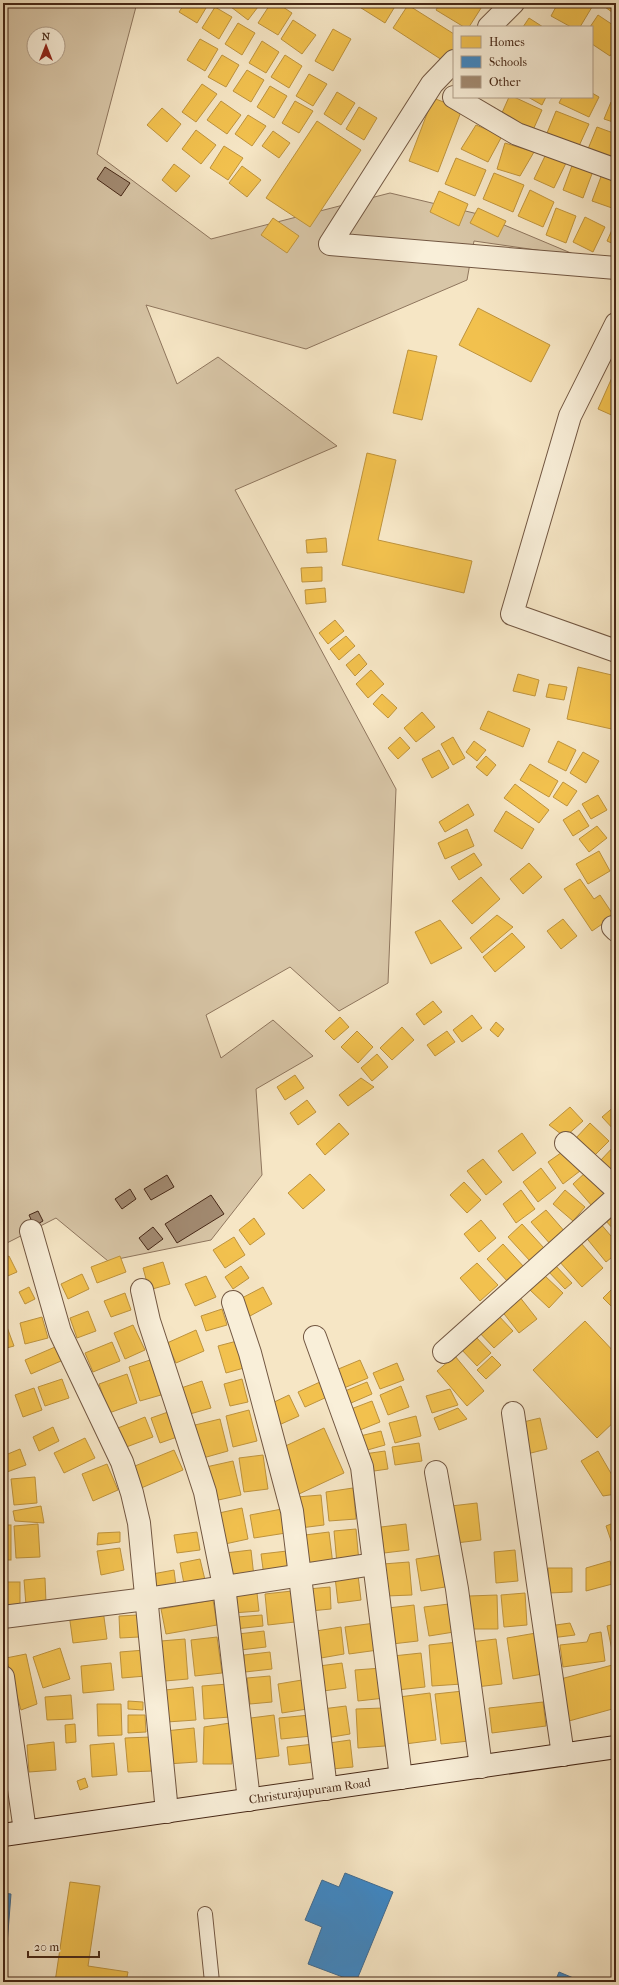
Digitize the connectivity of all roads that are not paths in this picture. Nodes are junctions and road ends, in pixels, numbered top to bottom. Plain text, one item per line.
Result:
1 (514, 3) edge
2 (490, 26) edge
3 (453, 63) edge
4 (432, 84) junction
5 (453, 96) edge
6 (456, 98) edge
7 (616, 170) edge
8 (616, 268) edge
9 (616, 324) edge
10 (616, 651) edge
11 (566, 1143) dead end
12 (616, 1188) edge
13 (616, 1198) edge
14 (31, 1231) dead end
15 (142, 1290) dead end
16 (233, 1302) dead end
17 (314, 1337) dead end
18 (444, 1352) dead end
19 (514, 1413) dead end
20 (436, 1472) dead end
21 (374, 1564) junction
22 (299, 1575) junction
23 (224, 1586) junction
24 (146, 1599) junction
25 (3, 1617) edge
26 (3, 1676) edge
27 (616, 1747) edge
28 (562, 1755) junction
29 (481, 1767) junction
30 (401, 1778) junction
31 (326, 1789) junction
32 (249, 1800) junction
33 (166, 1812) junction
34 (25, 1831) junction
35 (3, 1835) edge
36 (205, 1914) dead end
37 (212, 1982) edge

1 - 2 street
3 - 4 street
4 - 5 street
4 - 8 street
6 - 7 street
9 - 10 street
11 - 12 street
13 - 18 street
14 - 24 street
15 - 23 street
16 - 22 street
17 - 21 street
19 - 28 street
20 - 29 street
21 - 22 street
21 - 30 street
22 - 23 street
22 - 31 street
23 - 24 street
23 - 32 street
24 - 25 street
24 - 33 street
26 - 34 street
27 - 28 street, Christurajupuram Road
28 - 29 street, Christurajupuram Road
29 - 30 street, Christurajupuram Road
30 - 31 street, Christurajupuram Road
31 - 32 street, Christurajupuram Road
32 - 33 street, Christurajupuram Road
33 - 34 street, Christurajupuram Road
34 - 35 street, Christurajupuram Road
36 - 37 lane

